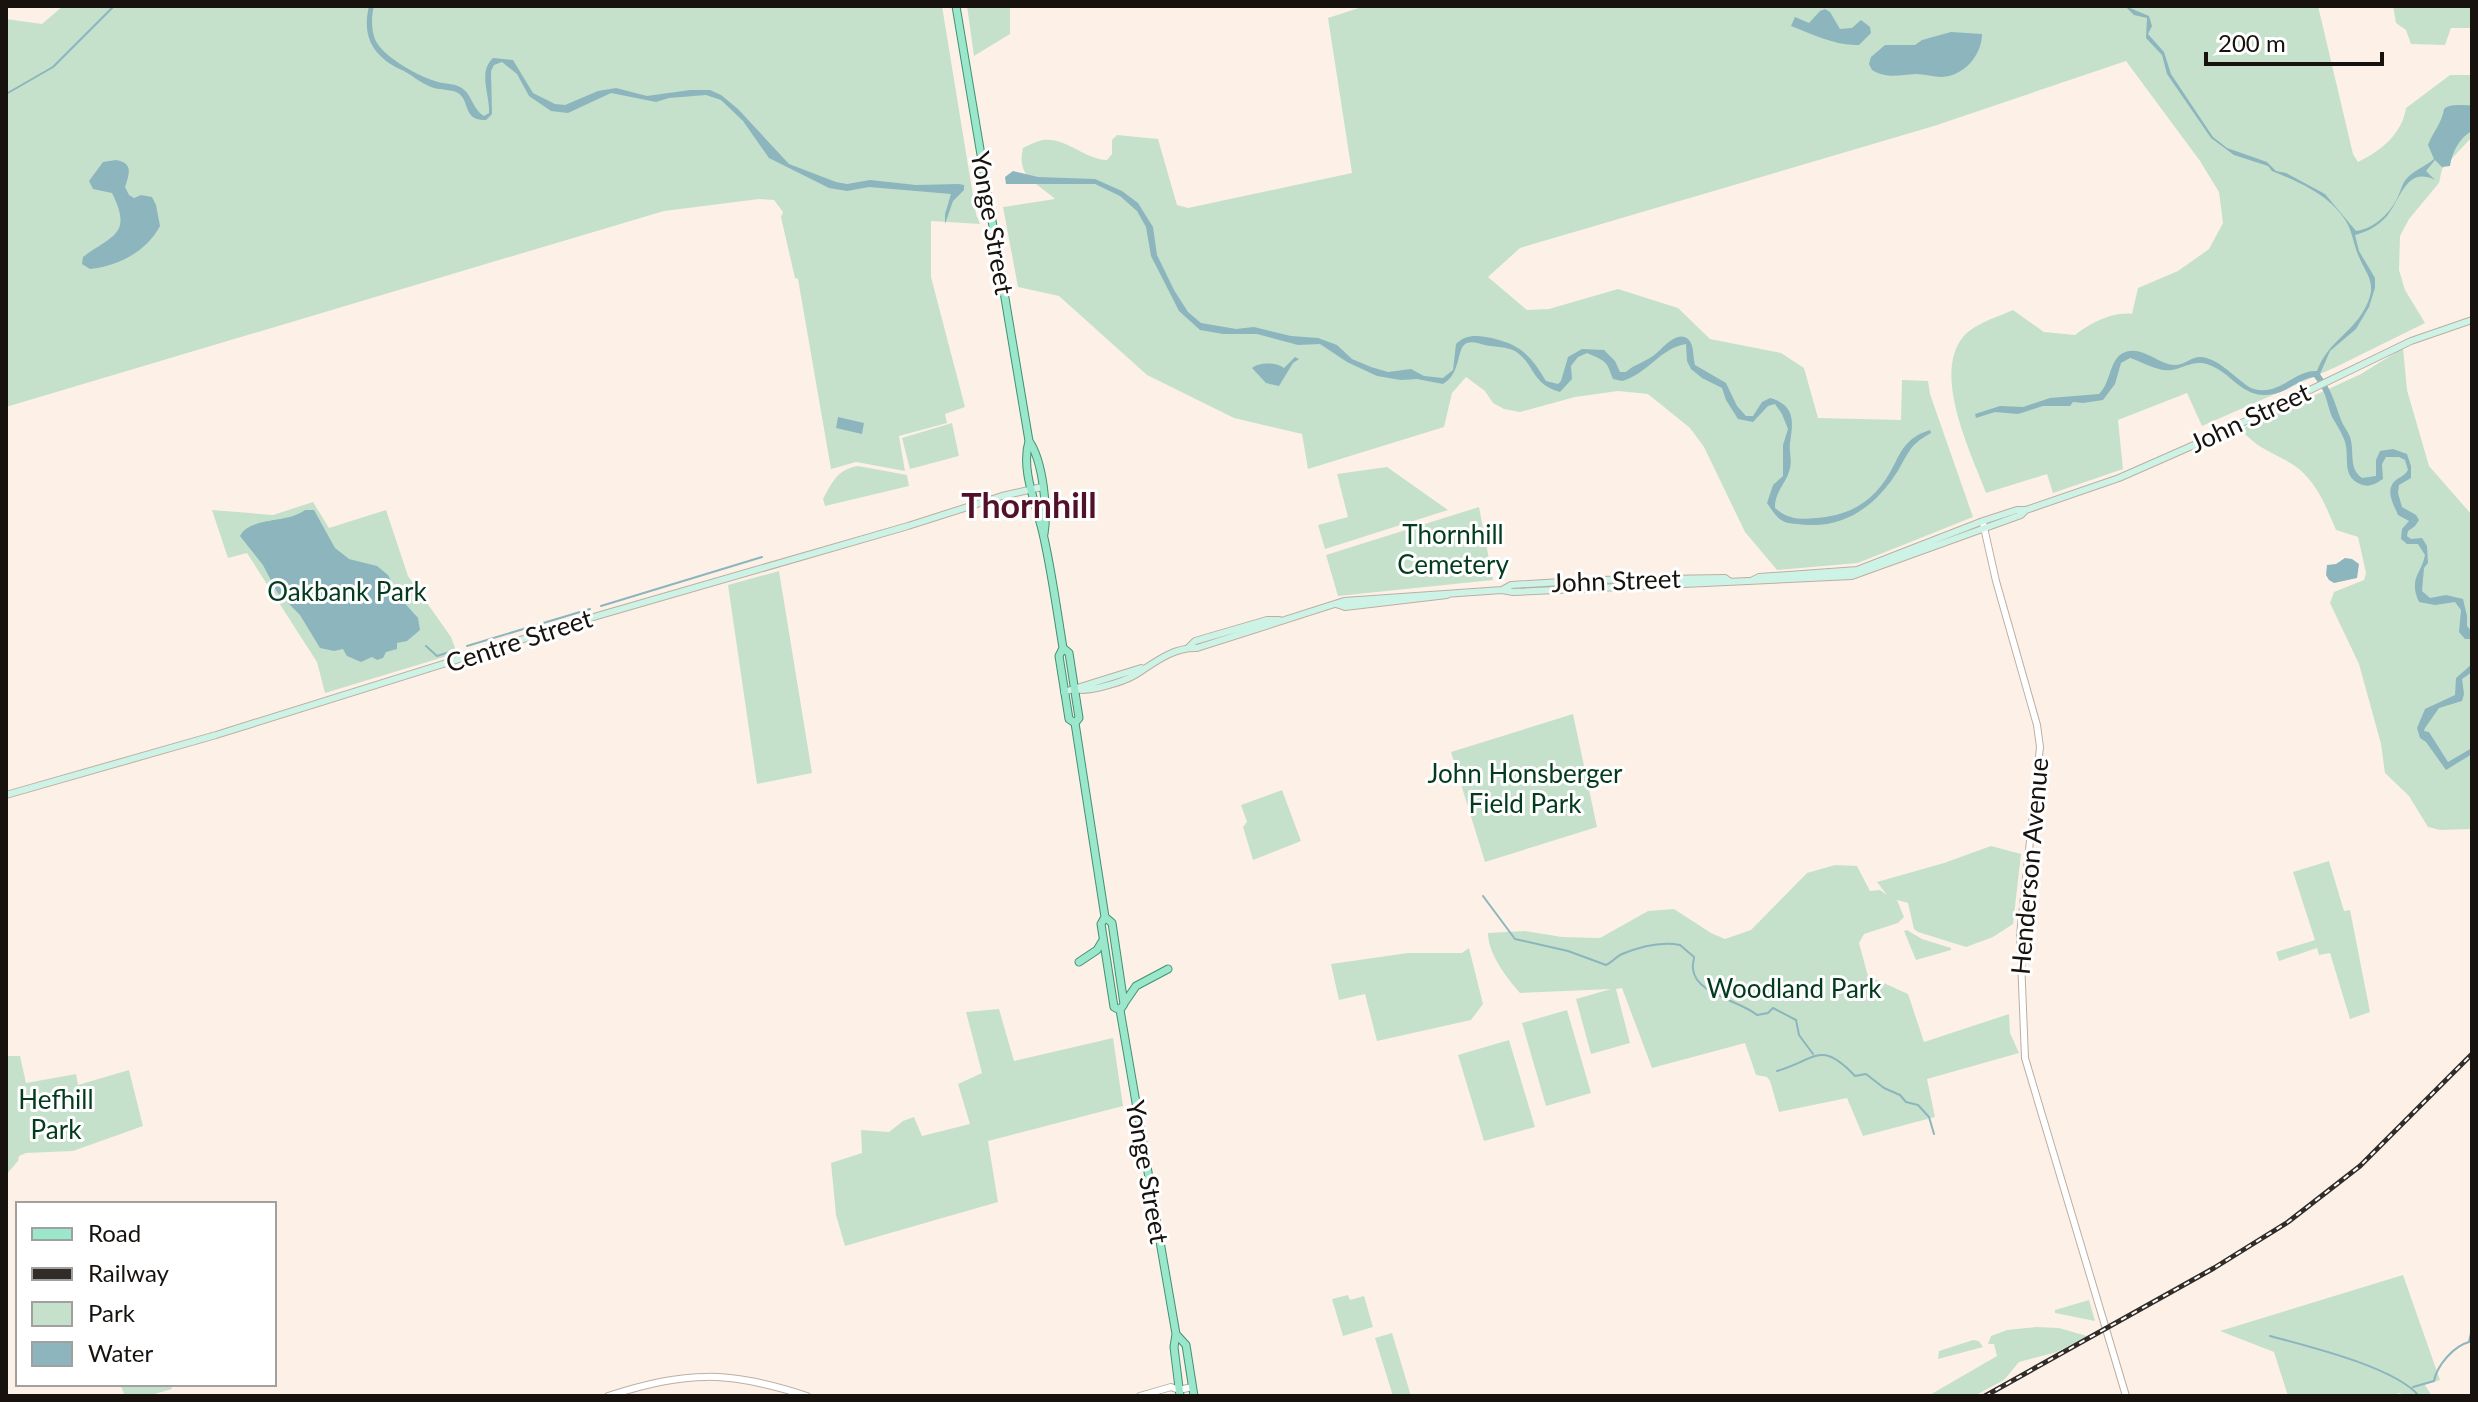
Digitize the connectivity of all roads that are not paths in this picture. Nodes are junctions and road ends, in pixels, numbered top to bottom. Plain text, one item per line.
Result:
1 (956, 6) edge
2 (2472, 320) edge
3 (1029, 441) junction
4 (1042, 487) junction
5 (1032, 489) junction
6 (1983, 524) junction
7 (1044, 534) junction
8 (1063, 648) junction
9 (1075, 689) junction
10 (1064, 692) junction
11 (1075, 723) junction
12 (6, 795) edge
13 (1105, 917) junction
14 (1103, 940) junction
15 (1079, 962) dead end
16 (1168, 969) dead end
17 (1122, 1007) junction
18 (1176, 1334) junction
19 (1192, 1387) junction
20 (1177, 1394) edge
21 (608, 1396) edge
22 (807, 1396) edge
23 (1140, 1396) edge
24 (1194, 1396) edge
25 (2126, 1396) edge

1 - 3 main road, Yonge Street
2 - 6 main road, John Street
3 - 4 main road, Yonge Street
3 - 5 main road, Yonge Street
4 - 5 main road, Centre Street
4 - 7 main road, Yonge Street
5 - 7 main road, Yonge Street
5 - 12 main road, Centre Street
6 - 9 main road, John Street
6 - 25 street, Henderson Avenue
7 - 8 main road, Yonge Street
8 - 9 main road, Yonge Street
8 - 10 main road, Yonge Street
9 - 10 main road, John Street
9 - 11 main road, Yonge Street
10 - 11 main road, Yonge Street
11 - 13 main road, Yonge Street
13 - 14 main road, Yonge Street
13 - 17 main road, Yonge Street
14 - 15 main road
14 - 17 main road, Yonge Street
16 - 17 main road
17 - 18 main road, Yonge Street
18 - 19 main road, Yonge Street
18 - 20 main road, Yonge Street
19 - 20 street
19 - 24 main road, Yonge Street
20 - 23 street
21 - 22 street

